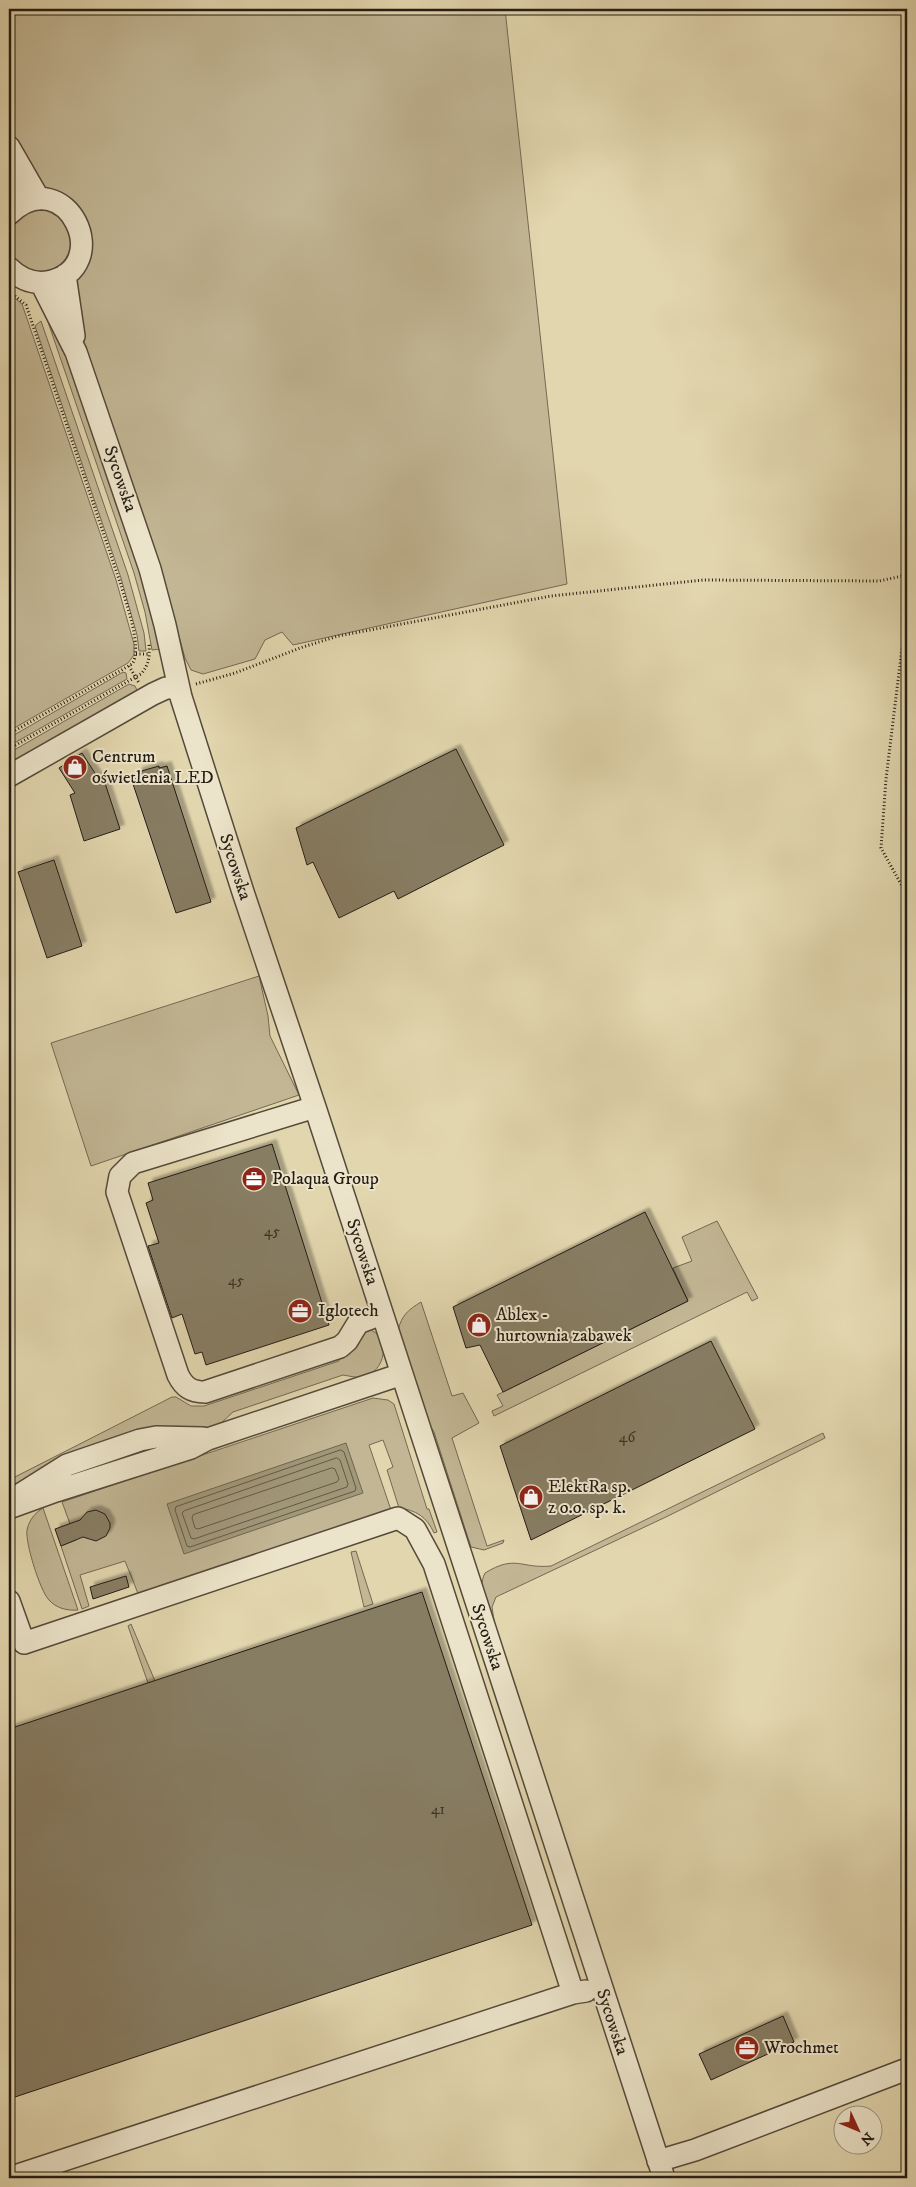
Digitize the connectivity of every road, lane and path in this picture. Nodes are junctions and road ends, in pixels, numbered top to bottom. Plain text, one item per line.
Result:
1 (9, 147) edge
2 (9, 168) edge
3 (39, 199) junction
4 (12, 210) edge
5 (9, 268) edge
6 (65, 274) junction
7 (41, 283) junction
8 (15, 290) dead end
9 (9, 291) edge
10 (28, 300) dead end
11 (76, 352) junction
12 (907, 575) edge
13 (907, 607) edge
14 (148, 639) dead end
15 (178, 688) junction
16 (9, 734) edge
17 (9, 749) edge
18 (9, 776) edge
19 (907, 894) edge
20 (315, 1107) junction
21 (382, 1314) junction
22 (402, 1374) junction
23 (208, 1439) junction
24 (9, 1499) edge
25 (9, 1508) edge
26 (9, 1601) edge
27 (16, 1645) edge
28 (601, 1987) junction
29 (573, 1993) junction
30 (907, 2069) edge
31 (661, 2170) edge
32 (9, 2178) edge

1 - 3 street
2 - 4 street
3 - 4 street
3 - 6 street
5 - 7 street
6 - 7 street
6 - 11 street, Sycowska
7 - 11 street, Sycowska
8 - 10 path
9 - 16 path
11 - 15 street, Sycowska
12 - 15 path
13 - 19 path
14 - 17 path
15 - 18 street
15 - 20 street, Sycowska
20 - 21 street, Sycowska
20 - 21 street
21 - 22 street, Sycowska
22 - 23 street
22 - 28 street, Sycowska
23 - 24 street
23 - 25 street
26 - 27 street
27 - 29 street
28 - 29 street
28 - 31 street, Sycowska
29 - 32 street
30 - 31 street

